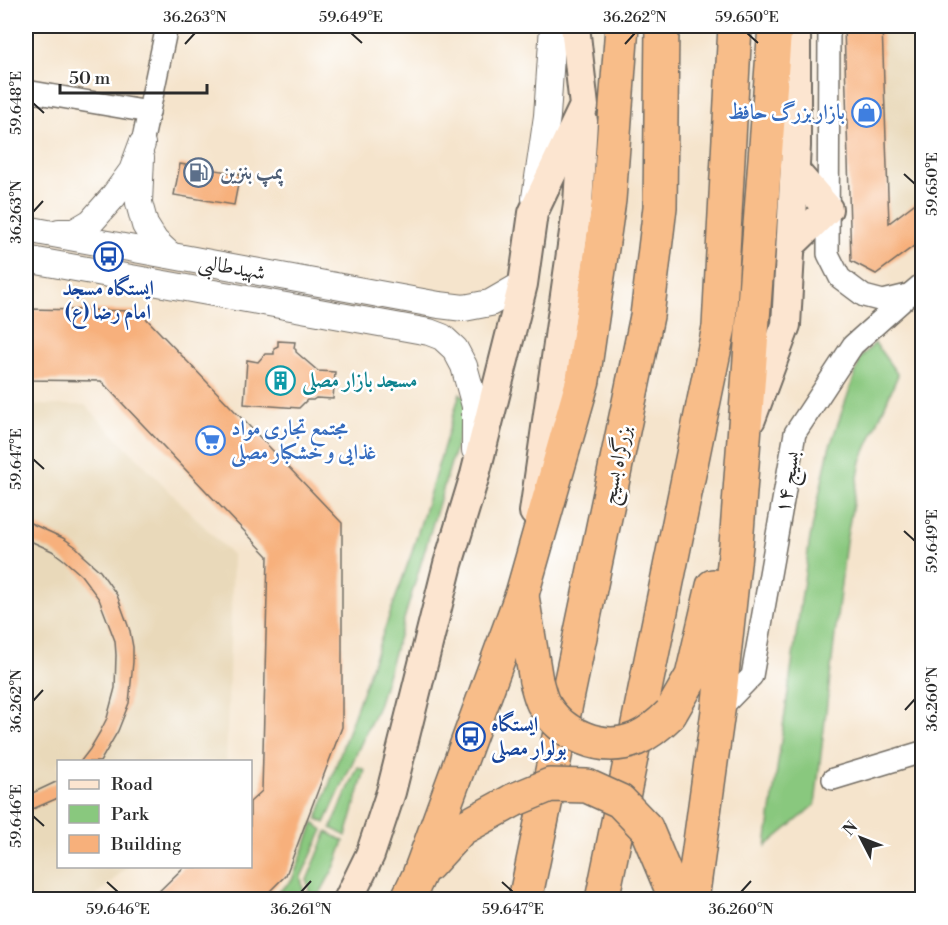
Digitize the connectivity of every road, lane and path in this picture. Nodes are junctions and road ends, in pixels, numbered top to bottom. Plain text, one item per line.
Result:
1 (166, 26) edge
2 (553, 26) edge
3 (575, 26) edge
4 (587, 26) edge
5 (622, 26) edge
6 (662, 26) edge
7 (735, 26) edge
8 (775, 26) edge
9 (796, 26) edge
10 (829, 26) edge
11 (26, 91) edge
12 (584, 106) junction
13 (149, 112) junction
14 (142, 144) junction
15 (795, 171) junction
16 (828, 208) junction
17 (533, 213) junction
18 (36, 231) edge
19 (791, 245) junction
20 (170, 255) junction
21 (26, 260) edge
22 (523, 284) junction
23 (916, 290) edge
24 (439, 304) junction
25 (429, 332) junction
26 (744, 440) junction
27 (475, 475) junction
28 (736, 544) junction
29 (522, 594) junction
30 (718, 711) junction
31 (922, 752) edge
32 (833, 779) dead end
33 (413, 887) edge
34 (348, 900) edge
35 (525, 900) edge
36 (602, 900) edge
37 (676, 900) edge
38 (692, 900) edge

1 - 13 street
2 - 17 street
3 - 12 main road
4 - 12 main road
5 - 29 highway
6 - 35 highway, بزرگراه بسیج
7 - 36 highway
8 - 26 highway
9 - 15 main road
10 - 16 street
11 - 13 street
12 - 17 main road
12 - 29 main road
13 - 14 street
14 - 18 street
14 - 20 street
15 - 16 main road
15 - 19 main road
16 - 19 main road
16 - 23 street
17 - 22 main road
18 - 20 street, شهیدطالبی
19 - 26 main road
20 - 24 street, شهیدطالبی
21 - 25 street, شهیدطالبی
22 - 24 street, شهیدطالبی
22 - 27 main road
23 - 30 street, بسیج ۱۴
24 - 25 street
25 - 27 street
26 - 28 highway
27 - 34 main road
28 - 29 highway, bridge
28 - 30 highway
29 - 33 highway
30 - 38 highway
31 - 32 street
33 - 37 highway, bridge

